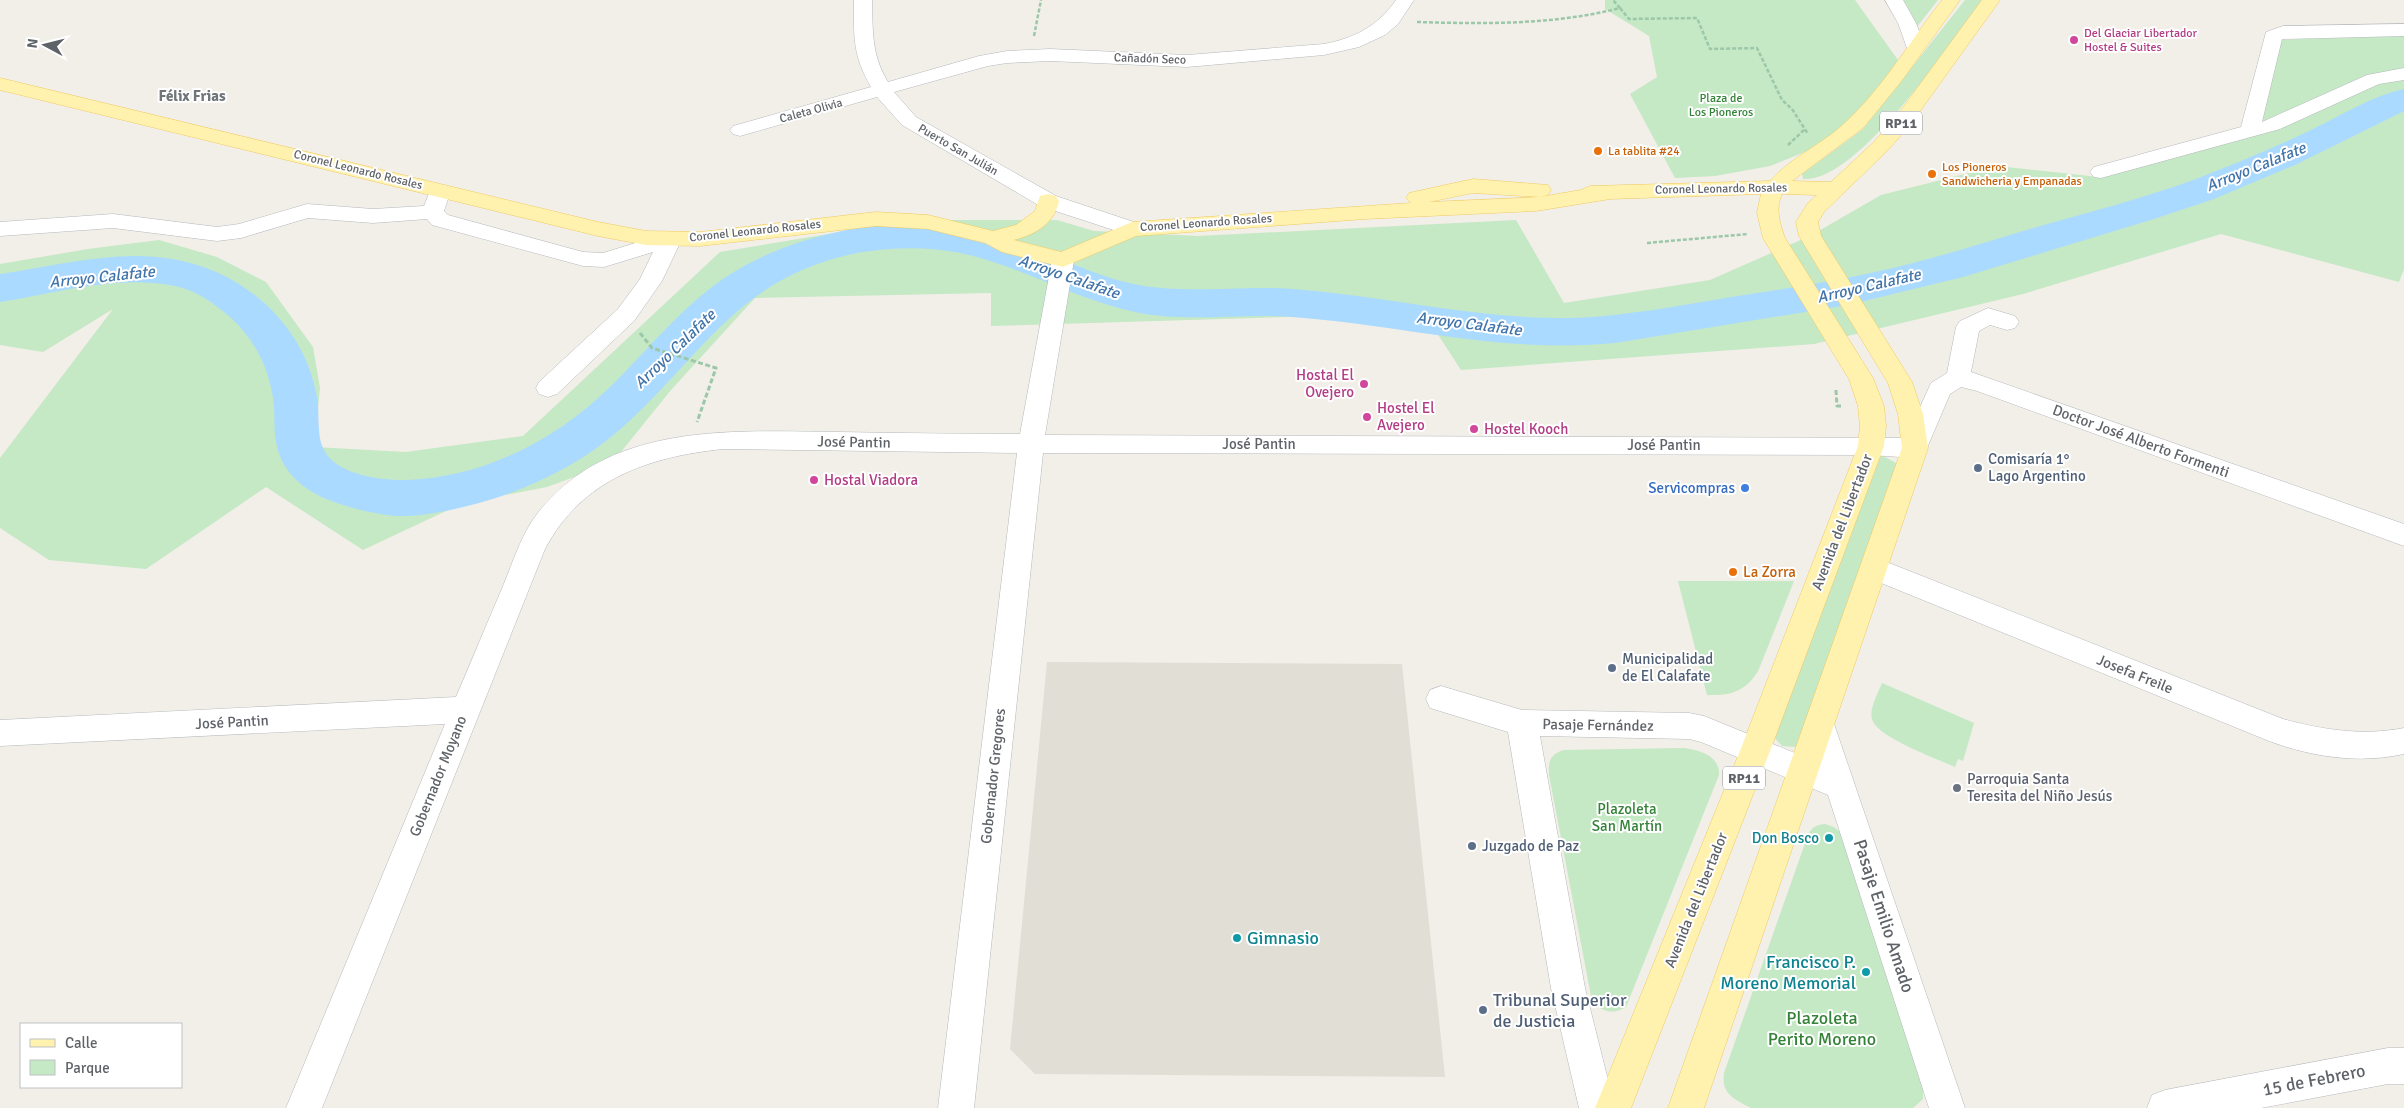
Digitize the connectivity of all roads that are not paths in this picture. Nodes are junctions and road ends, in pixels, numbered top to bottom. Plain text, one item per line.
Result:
1 (863, 0) edge
2 (1405, 0) edge
3 (1894, 0) edge
4 (1951, 0) edge
5 (1991, 0) edge
6 (2404, 29) edge
7 (1915, 47) junction
8 (2404, 74) edge
9 (3, 84) edge
10 (883, 91) junction
11 (740, 130) dead end
12 (2250, 131) junction
13 (1804, 161) junction
14 (2101, 172) dead end
15 (1776, 187) junction
16 (1716, 188) junction
17 (1836, 189) junction
18 (439, 190) junction
19 (1048, 200) junction
20 (433, 212) junction
21 (1771, 227) junction
22 (0, 229) edge
23 (1132, 229) junction
24 (993, 238) junction
25 (670, 239) junction
26 (1060, 274) junction
27 (2007, 322) dead end
28 (1958, 378) junction
29 (548, 388) dead end
30 (1031, 444) junction
31 (1871, 446) junction
32 (1915, 448) junction
33 (608, 469) joint
34 (2404, 535) edge
35 (1874, 568) junction
36 (1441, 699) dead end
37 (464, 710) junction
38 (1522, 723) junction
39 (1820, 724) junction
40 (0, 733) edge
41 (2404, 741) edge
42 (1755, 751) junction
43 (1804, 771) junction
44 (1841, 786) junction
45 (2404, 1066) edge
46 (304, 1108) edge
47 (956, 1108) edge
48 (1597, 1108) edge
49 (1613, 1108) edge
50 (1686, 1108) edge
51 (1947, 1108) edge
52 (2165, 1108) edge

1 - 10 street, Puerto San Julián
2 - 10 street, Cañadón Seco
3 - 7 street
4 - 7 main road, RP11
5 - 17 main road, RP11
6 - 12 street
7 - 13 main road, RP11
8 - 12 street
9 - 18 main road, Coronel Leonardo Rosales
10 - 11 street, Caleta Olivia
10 - 19 street, Puerto San Julián
12 - 14 street
13 - 15 main road, RP11
13 - 16 main road
15 - 16 main road, Coronel Leonardo Rosales
15 - 17 main road, Coronel Leonardo Rosales
15 - 21 main road, RP11
16 - 21 main road
16 - 23 main road, Coronel Leonardo Rosales
17 - 32 main road, RP11
18 - 20 street
18 - 25 main road, Coronel Leonardo Rosales
19 - 23 street, Puerto San Julián
19 - 24 main road
20 - 22 street
20 - 25 street
21 - 31 main road, Avenida del Libertador / RP11
23 - 26 main road, Coronel Leonardo Rosales
24 - 25 main road, Coronel Leonardo Rosales
24 - 26 main road, Coronel Leonardo Rosales
25 - 29 street
26 - 30 street, Gobernador Gregores
27 - 28 street
28 - 32 street
28 - 34 street, Doctor José Alberto Formenti
30 - 31 street, José Pantin
30 - 33 street, José Pantin
30 - 47 street, Gobernador Gregores
31 - 32 street, José Pantin
31 - 42 main road, Avenida del Libertador / RP11
32 - 35 main road, RP11
33 - 37 street, Gobernador Moyano
35 - 39 main road, RP11
35 - 41 street, Josefa Freile
36 - 38 street, Pasaje Fernández
37 - 40 street, José Pantin
37 - 46 street, Gobernador Moyano
38 - 42 street, Pasaje Fernández
38 - 48 street
39 - 43 main road, RP11
39 - 44 street, Pasaje Emilio Amado
42 - 43 street, Pasaje Fernández
42 - 49 main road, Avenida del Libertador / RP11
43 - 44 street, Pasaje Fernández
43 - 50 main road, RP11
44 - 51 street, Pasaje Emilio Amado
45 - 52 street, 15 de Febrero

